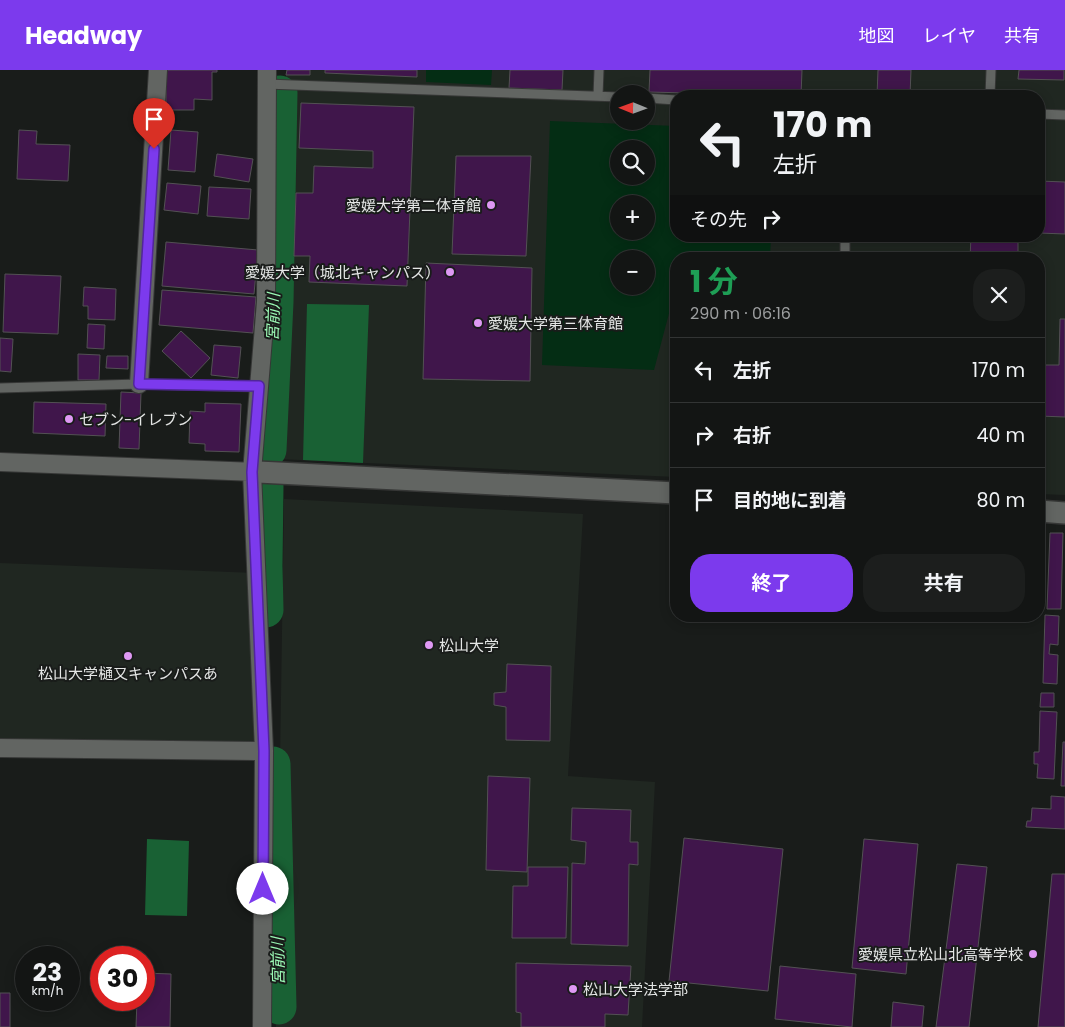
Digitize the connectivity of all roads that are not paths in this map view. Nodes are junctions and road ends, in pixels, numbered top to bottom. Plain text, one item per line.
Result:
1 (158, 70) edge
2 (600, 70) edge
3 (991, 70) edge
4 (266, 77) edge
5 (990, 90) edge
6 (598, 96) junction
7 (610, 97) edge
8 (655, 99) edge
9 (670, 100) edge
10 (1045, 114) edge
11 (1065, 115) edge
12 (139, 384) junction
13 (259, 386) junction
14 (0, 388) edge
15 (0, 462) edge
16 (260, 472) junction
17 (670, 493) edge
18 (1045, 511) edge
19 (1065, 512) edge
20 (0, 748) edge
21 (264, 751) junction
22 (262, 1027) edge

1 - 12 street
2 - 6 lane
3 - 5 lane
4 - 6 lane
4 - 13 street
6 - 7 lane
8 - 9 lane
10 - 11 lane
12 - 13 lane
12 - 14 lane
13 - 16 street
15 - 16 street
16 - 17 street
16 - 21 street
18 - 19 street
20 - 21 street
21 - 22 street

